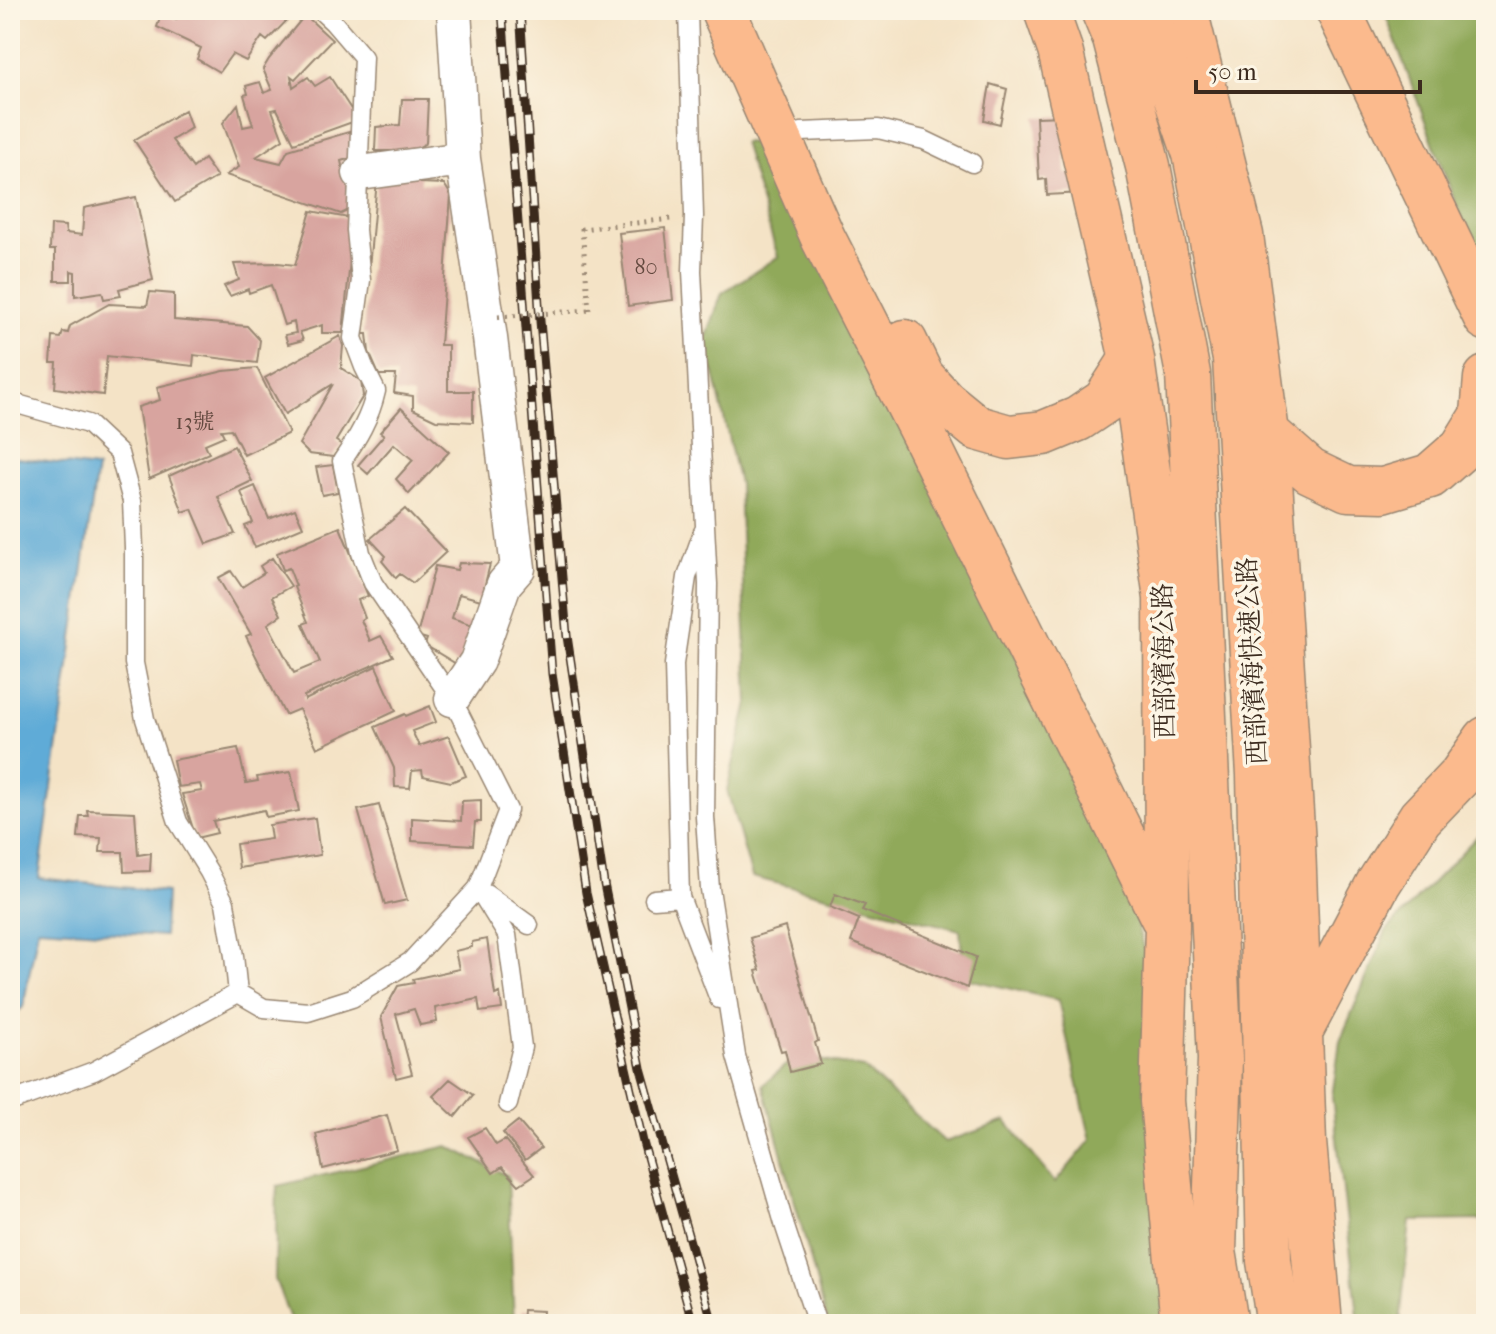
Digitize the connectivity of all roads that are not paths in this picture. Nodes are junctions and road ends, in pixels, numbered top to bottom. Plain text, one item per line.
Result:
1 (320, 10) edge
2 (454, 10) edge
3 (688, 10) edge
4 (723, 10) edge
5 (735, 10) edge
6 (1046, 10) edge
7 (1103, 10) edge
8 (1146, 10) edge
9 (1185, 10) edge
10 (1338, 10) edge
11 (801, 132) junction
12 (463, 159) junction
13 (972, 163) dead end
14 (360, 173) junction
15 (1486, 318) edge
16 (1132, 359) junction
17 (1486, 378) edge
18 (10, 402) edge
19 (1267, 433) junction
20 (705, 526) junction
21 (452, 699) junction
22 (1486, 739) edge
23 (478, 888) junction
24 (680, 897) junction
25 (654, 899) dead end
26 (529, 925) dead end
27 (1167, 926) junction
28 (238, 993) junction
29 (1300, 1030) junction
30 (736, 1056) junction
31 (10, 1102) edge
32 (508, 1104) dead end
33 (817, 1324) edge
34 (1183, 1324) edge
35 (1226, 1324) edge
36 (1279, 1324) edge
37 (1320, 1324) edge

1 - 14 lane
2 - 12 street
3 - 20 lane
4 - 27 main road
5 - 11 main road
6 - 16 main road, 西部濱海公路
7 - 35 main road, 西部濱海快速公路
8 - 36 main road, 西部濱海快速公路
9 - 19 main road
10 - 15 main road
11 - 13 lane
11 - 16 main road
12 - 14 street
12 - 21 street
14 - 21 lane
16 - 27 main road, 西部濱海公路
17 - 19 main road
18 - 28 lane
19 - 29 main road
20 - 24 lane
20 - 30 lane
21 - 23 lane
22 - 29 main road
23 - 26 lane
23 - 28 lane
23 - 32 lane
24 - 25 lane
24 - 30 lane
27 - 34 main road, 西部濱海公路
28 - 31 lane
29 - 37 main road
30 - 33 lane

